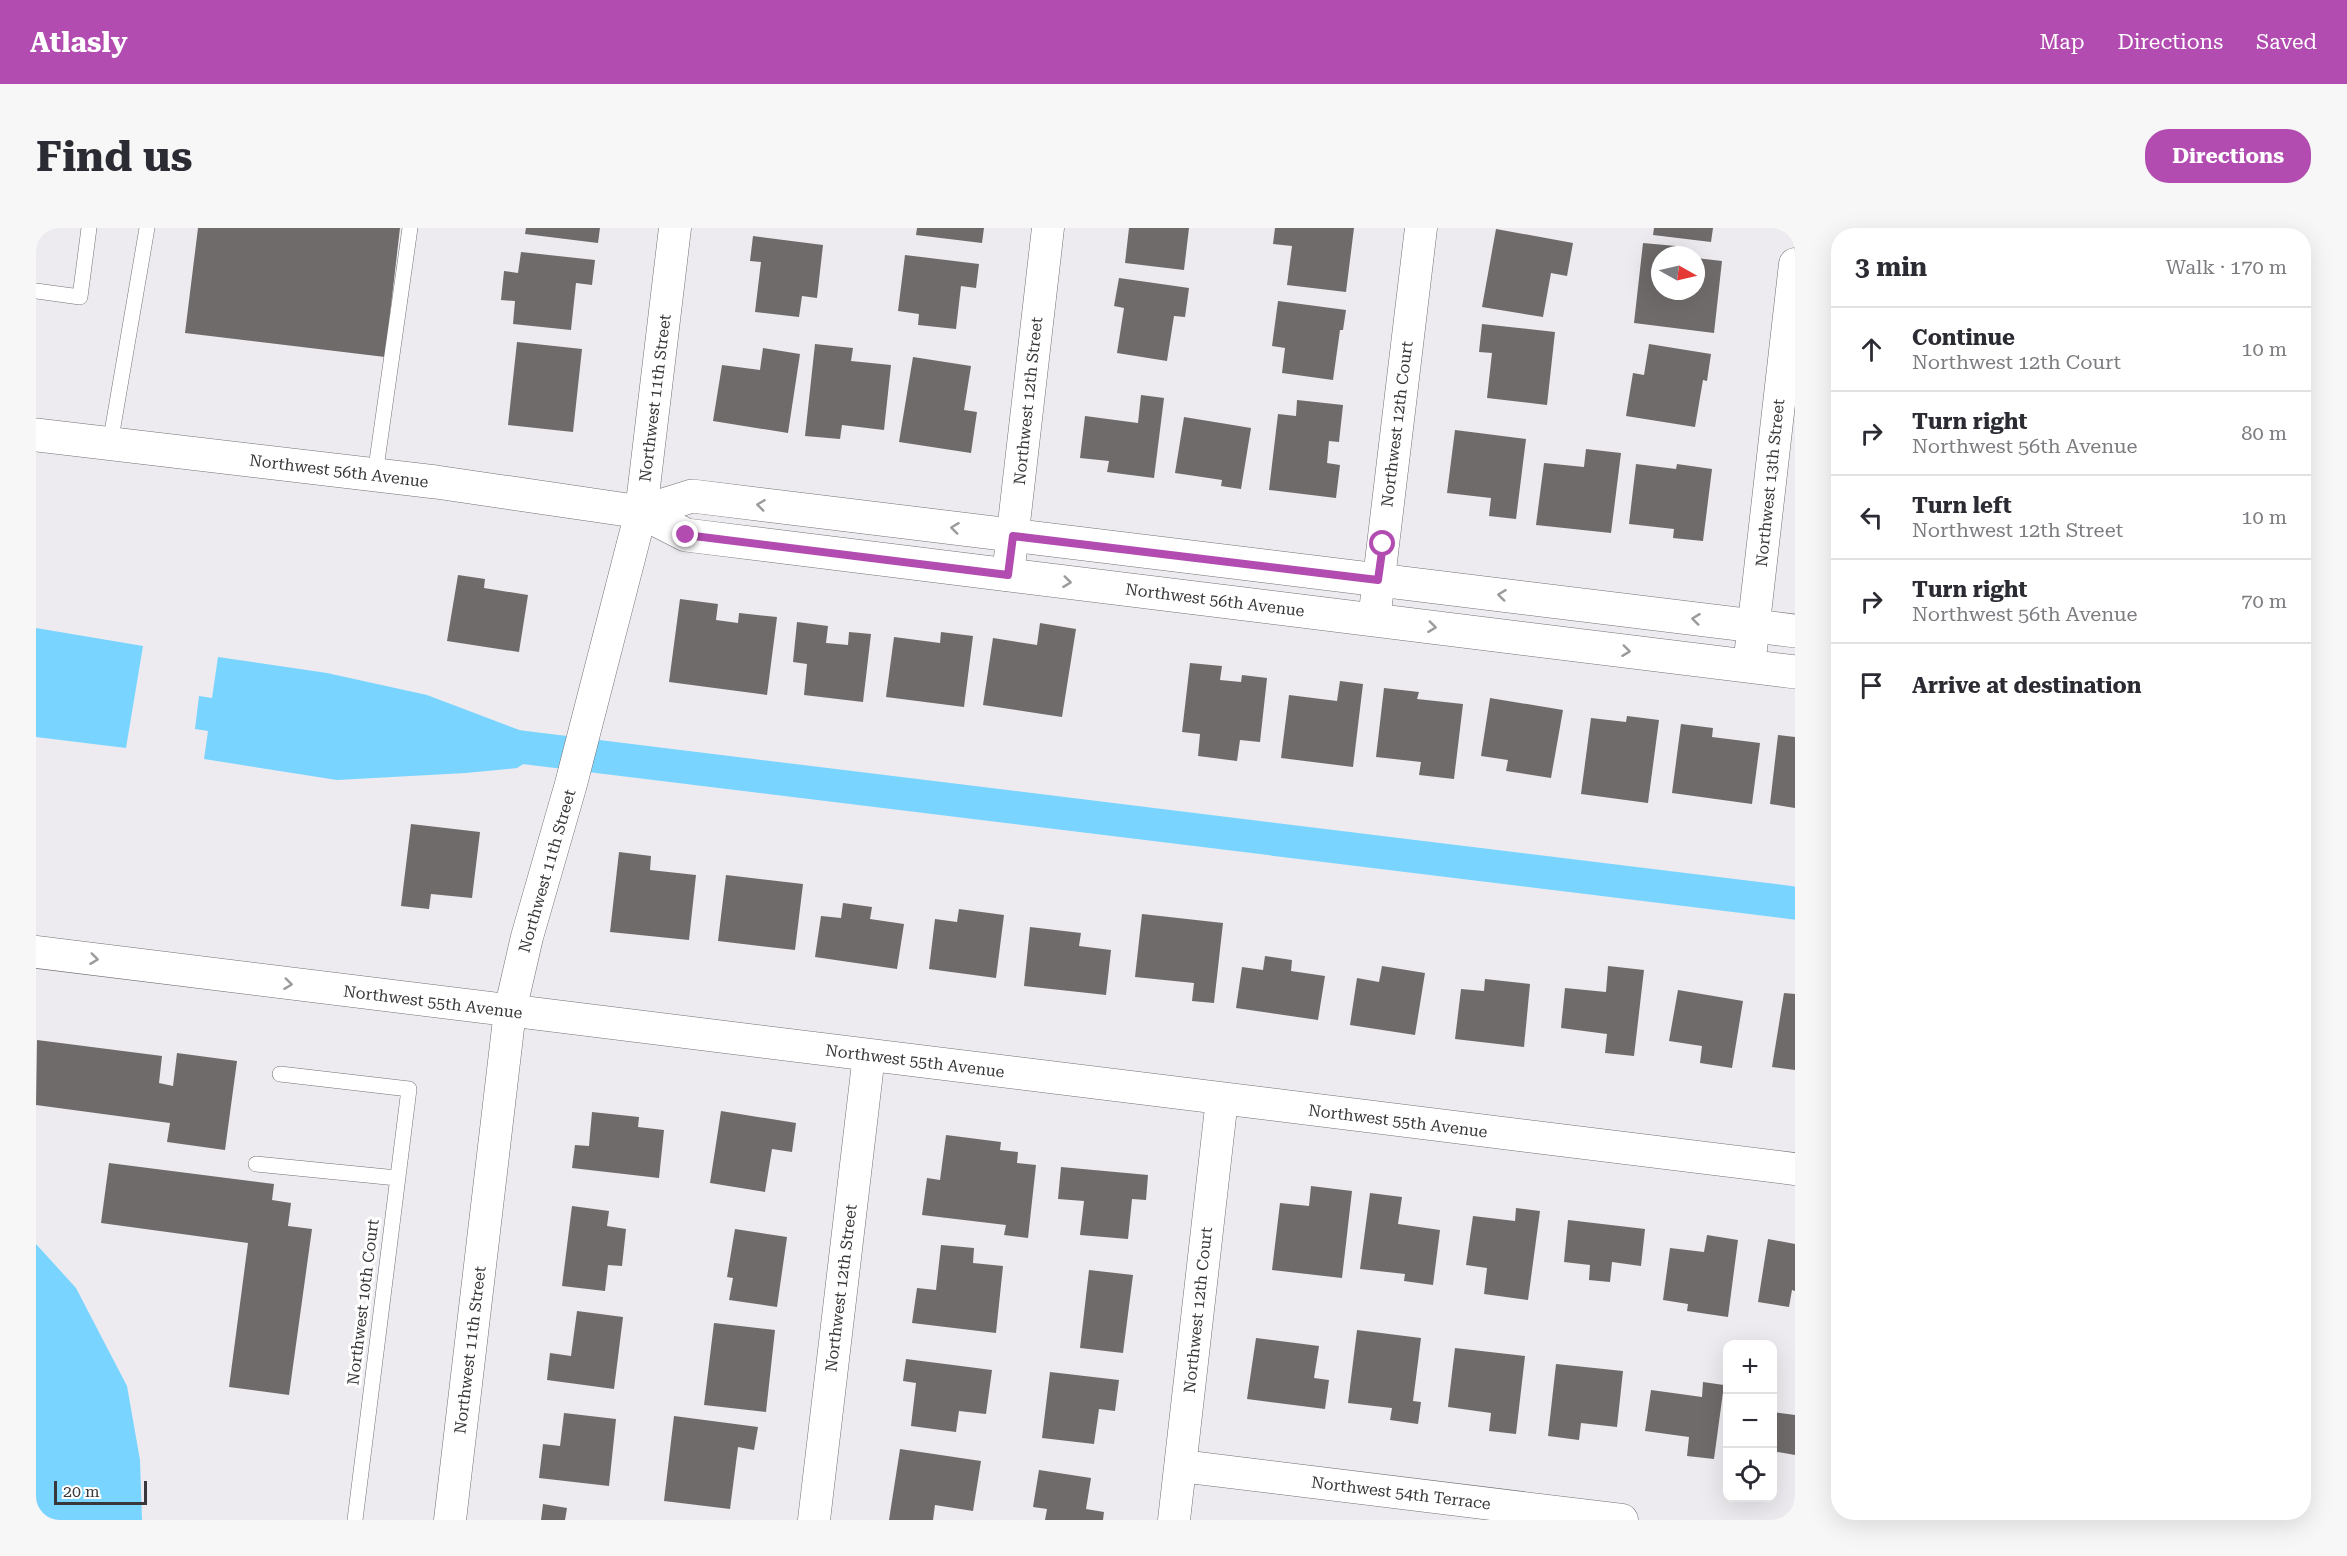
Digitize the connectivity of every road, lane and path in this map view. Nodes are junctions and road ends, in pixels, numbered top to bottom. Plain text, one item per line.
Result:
1 (89, 228) edge
2 (147, 228) edge
3 (410, 228) edge
4 (675, 228) edge
5 (1048, 228) edge
6 (1421, 228) edge
7 (1795, 264) edge
8 (36, 291) edge
9 (36, 435) edge
10 (110, 444) junction
11 (375, 475) junction
12 (641, 512) junction
13 (1013, 536) junction
14 (1008, 575) junction
15 (1378, 580) junction
16 (1374, 620) junction
17 (1754, 626) junction
18 (1795, 631) edge
19 (1749, 666) junction
20 (1795, 672) edge
21 (36, 952) edge
22 (510, 1011) junction
23 (869, 1055) junction
24 (280, 1074) dead end
25 (1222, 1099) junction
26 (256, 1164) dead end
27 (1795, 1169) edge
28 (397, 1179) junction
29 (1181, 1466) junction
30 (355, 1520) edge
31 (450, 1520) edge
32 (814, 1520) edge
33 (1173, 1520) edge
34 (1622, 1520) edge

1 - 8 lane
2 - 10 lane
3 - 11 lane
4 - 12 street, Northwest 11th Street
5 - 13 street, Northwest 12th Street
6 - 15 street, Northwest 12th Court
7 - 17 street, Northwest 13th Street
9 - 10 street, Northwest 56th Avenue
10 - 11 street, Northwest 56th Avenue
11 - 12 street, Northwest 56th Avenue
13 -> 12 street, Northwest 56th Avenue
12 - 14 street, Northwest 56th Avenue
12 - 22 street, Northwest 11th Street
13 - 14 street, Northwest 12th Street
13 - 15 street, Northwest 56th Avenue
14 -> 16 street, Northwest 56th Avenue
15 - 16 street, Northwest 12th Court
17 -> 15 street, Northwest 56th Avenue
16 -> 19 street, Northwest 56th Avenue
17 - 18 street, Northwest 56th Avenue
17 - 19 street, Northwest 13th Street
19 - 20 street, Northwest 56th Avenue
21 -> 22 street, Northwest 55th Avenue
22 - 23 street, Northwest 55th Avenue
22 - 31 street, Northwest 11th Street
23 - 25 street, Northwest 55th Avenue
23 - 32 street, Northwest 12th Street
24 - 28 lane, Northwest 10th Court
25 - 27 street, Northwest 55th Avenue
25 - 29 street, Northwest 12th Court
26 - 28 lane
28 - 30 lane, Northwest 10th Court
29 - 33 street, Northwest 12th Court
29 - 34 street, Northwest 54th Terrace

